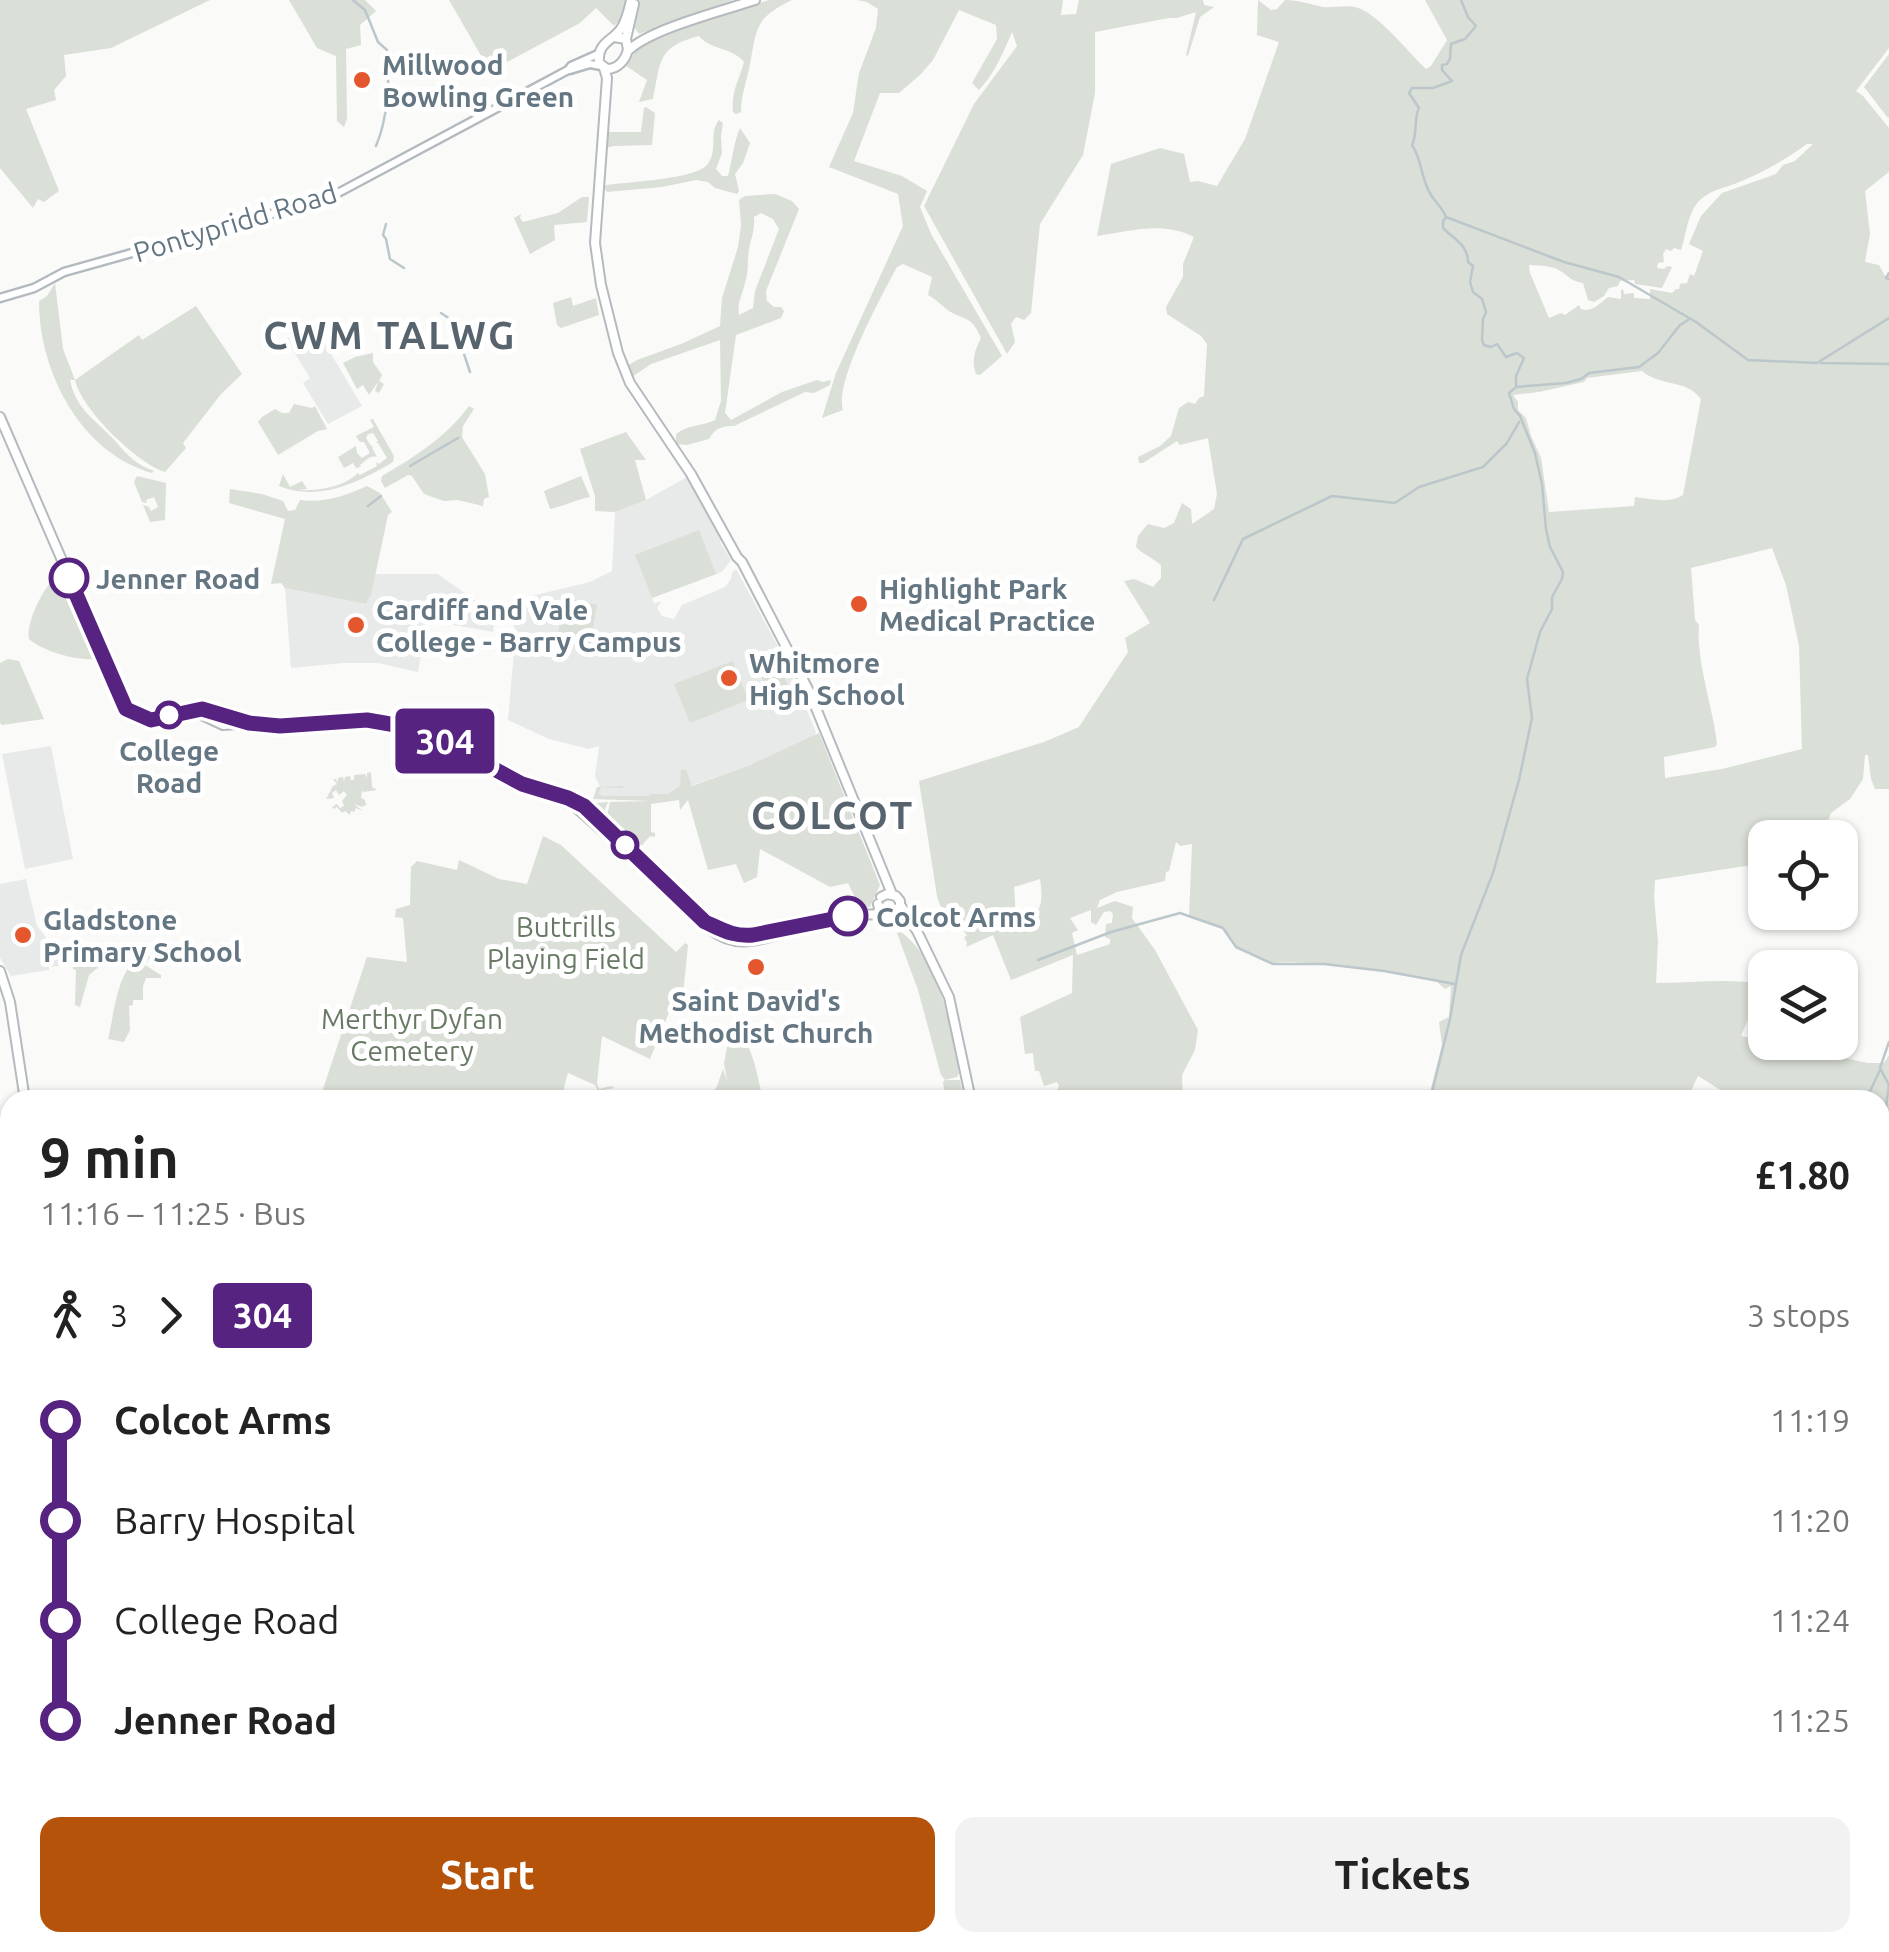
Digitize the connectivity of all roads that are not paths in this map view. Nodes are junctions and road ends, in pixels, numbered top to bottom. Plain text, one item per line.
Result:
1 (632, 0) edge
2 (755, 0) edge
3 (614, 36) junction
4 (627, 43) junction
5 (598, 54) junction
6 (621, 63) junction
7 (603, 67) junction
8 (568, 70) junction
9 (604, 102) junction
10 (0, 298) edge
11 (0, 416) edge
12 (885, 879) junction
13 (892, 894) junction
14 (880, 900) junction
15 (901, 906) junction
16 (882, 914) junction
17 (855, 915) junction
18 (894, 915) junction
19 (918, 934) junction
20 (0, 971) edge
21 (23, 1090) edge
22 (968, 1090) edge

1 - 3 main road
1 - 4 main road
2 - 4 main road
3 - 4 main road
3 - 5 main road
4 - 6 main road
5 - 7 main road
5 - 8 main road, Pontypridd Road
6 - 7 main road
6 - 9 main road
7 - 8 main road, Pontypridd Road
7 - 9 main road
8 - 10 main road, Pontypridd Road
9 - 12 main road
11 - 17 main road
12 - 13 main road
12 - 14 main road
13 - 14 main road
13 - 15 main road
14 - 16 main road
14 - 17 main road
15 - 18 main road
15 - 19 main road
16 - 17 main road
16 - 18 main road
18 - 19 main road
19 - 22 main road
20 - 21 main road

